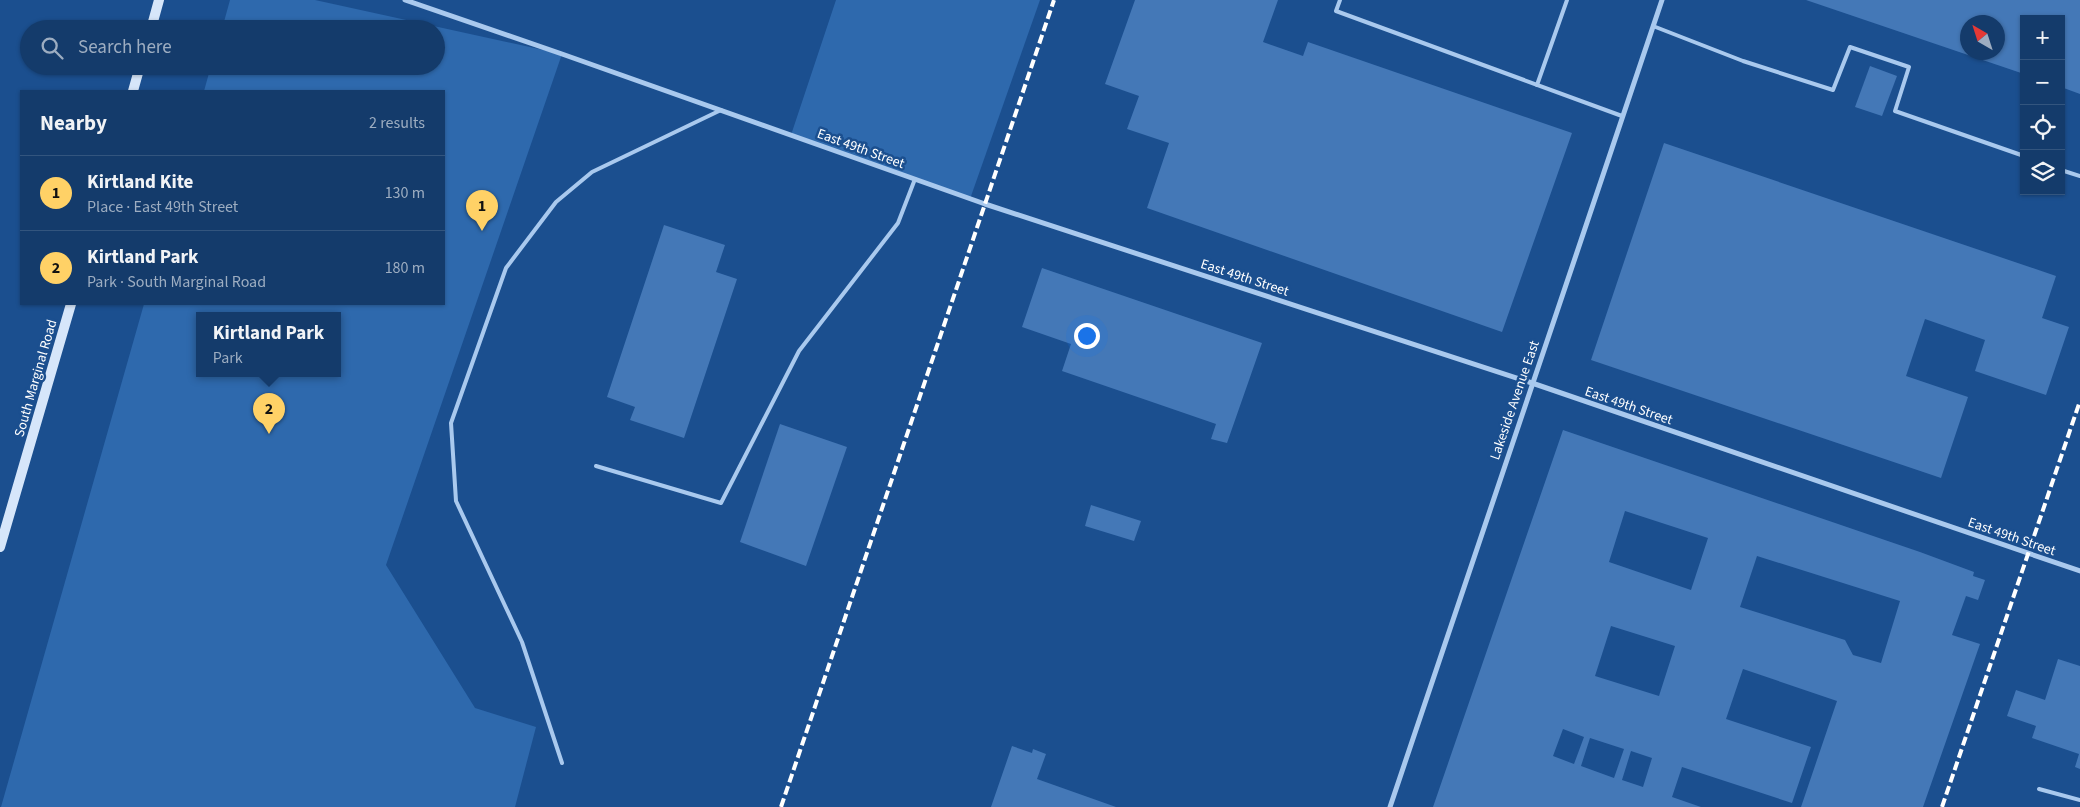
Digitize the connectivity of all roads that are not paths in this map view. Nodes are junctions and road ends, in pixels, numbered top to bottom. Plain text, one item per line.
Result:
1 (159, 0) edge
2 (404, 0) edge
3 (1340, 0) edge
4 (1567, 0) edge
5 (1662, 0) edge
6 (153, 20) edge
7 (1653, 26) junction
8 (137, 75) edge
9 (1537, 85) junction
10 (132, 90) edge
11 (721, 110) junction
12 (1622, 116) junction
13 (2020, 155) edge
14 (2065, 171) edge
15 (2080, 176) edge
16 (915, 179) junction
17 (71, 305) edge
18 (1532, 383) junction
19 (596, 466) dead end
20 (0, 547) edge
21 (2080, 570) edge
22 (562, 763) dead end
23 (2039, 789) dead end
24 (2080, 800) edge
25 (1390, 807) edge

1 - 6 street
2 - 11 street, East 49th Street
3 - 9 lane
4 - 9 lane
5 - 7 street, Lakeside Avenue East
7 - 12 street, Lakeside Avenue East
7 - 13 lane
8 - 10 street
9 - 12 lane
11 - 16 street, East 49th Street
11 - 22 lane
12 - 18 street, Lakeside Avenue East
14 - 15 lane
16 - 18 street, East 49th Street
16 - 19 lane
17 - 20 street, South Marginal Road
18 - 21 street, East 49th Street
18 - 25 street, Lakeside Avenue East
23 - 24 lane

